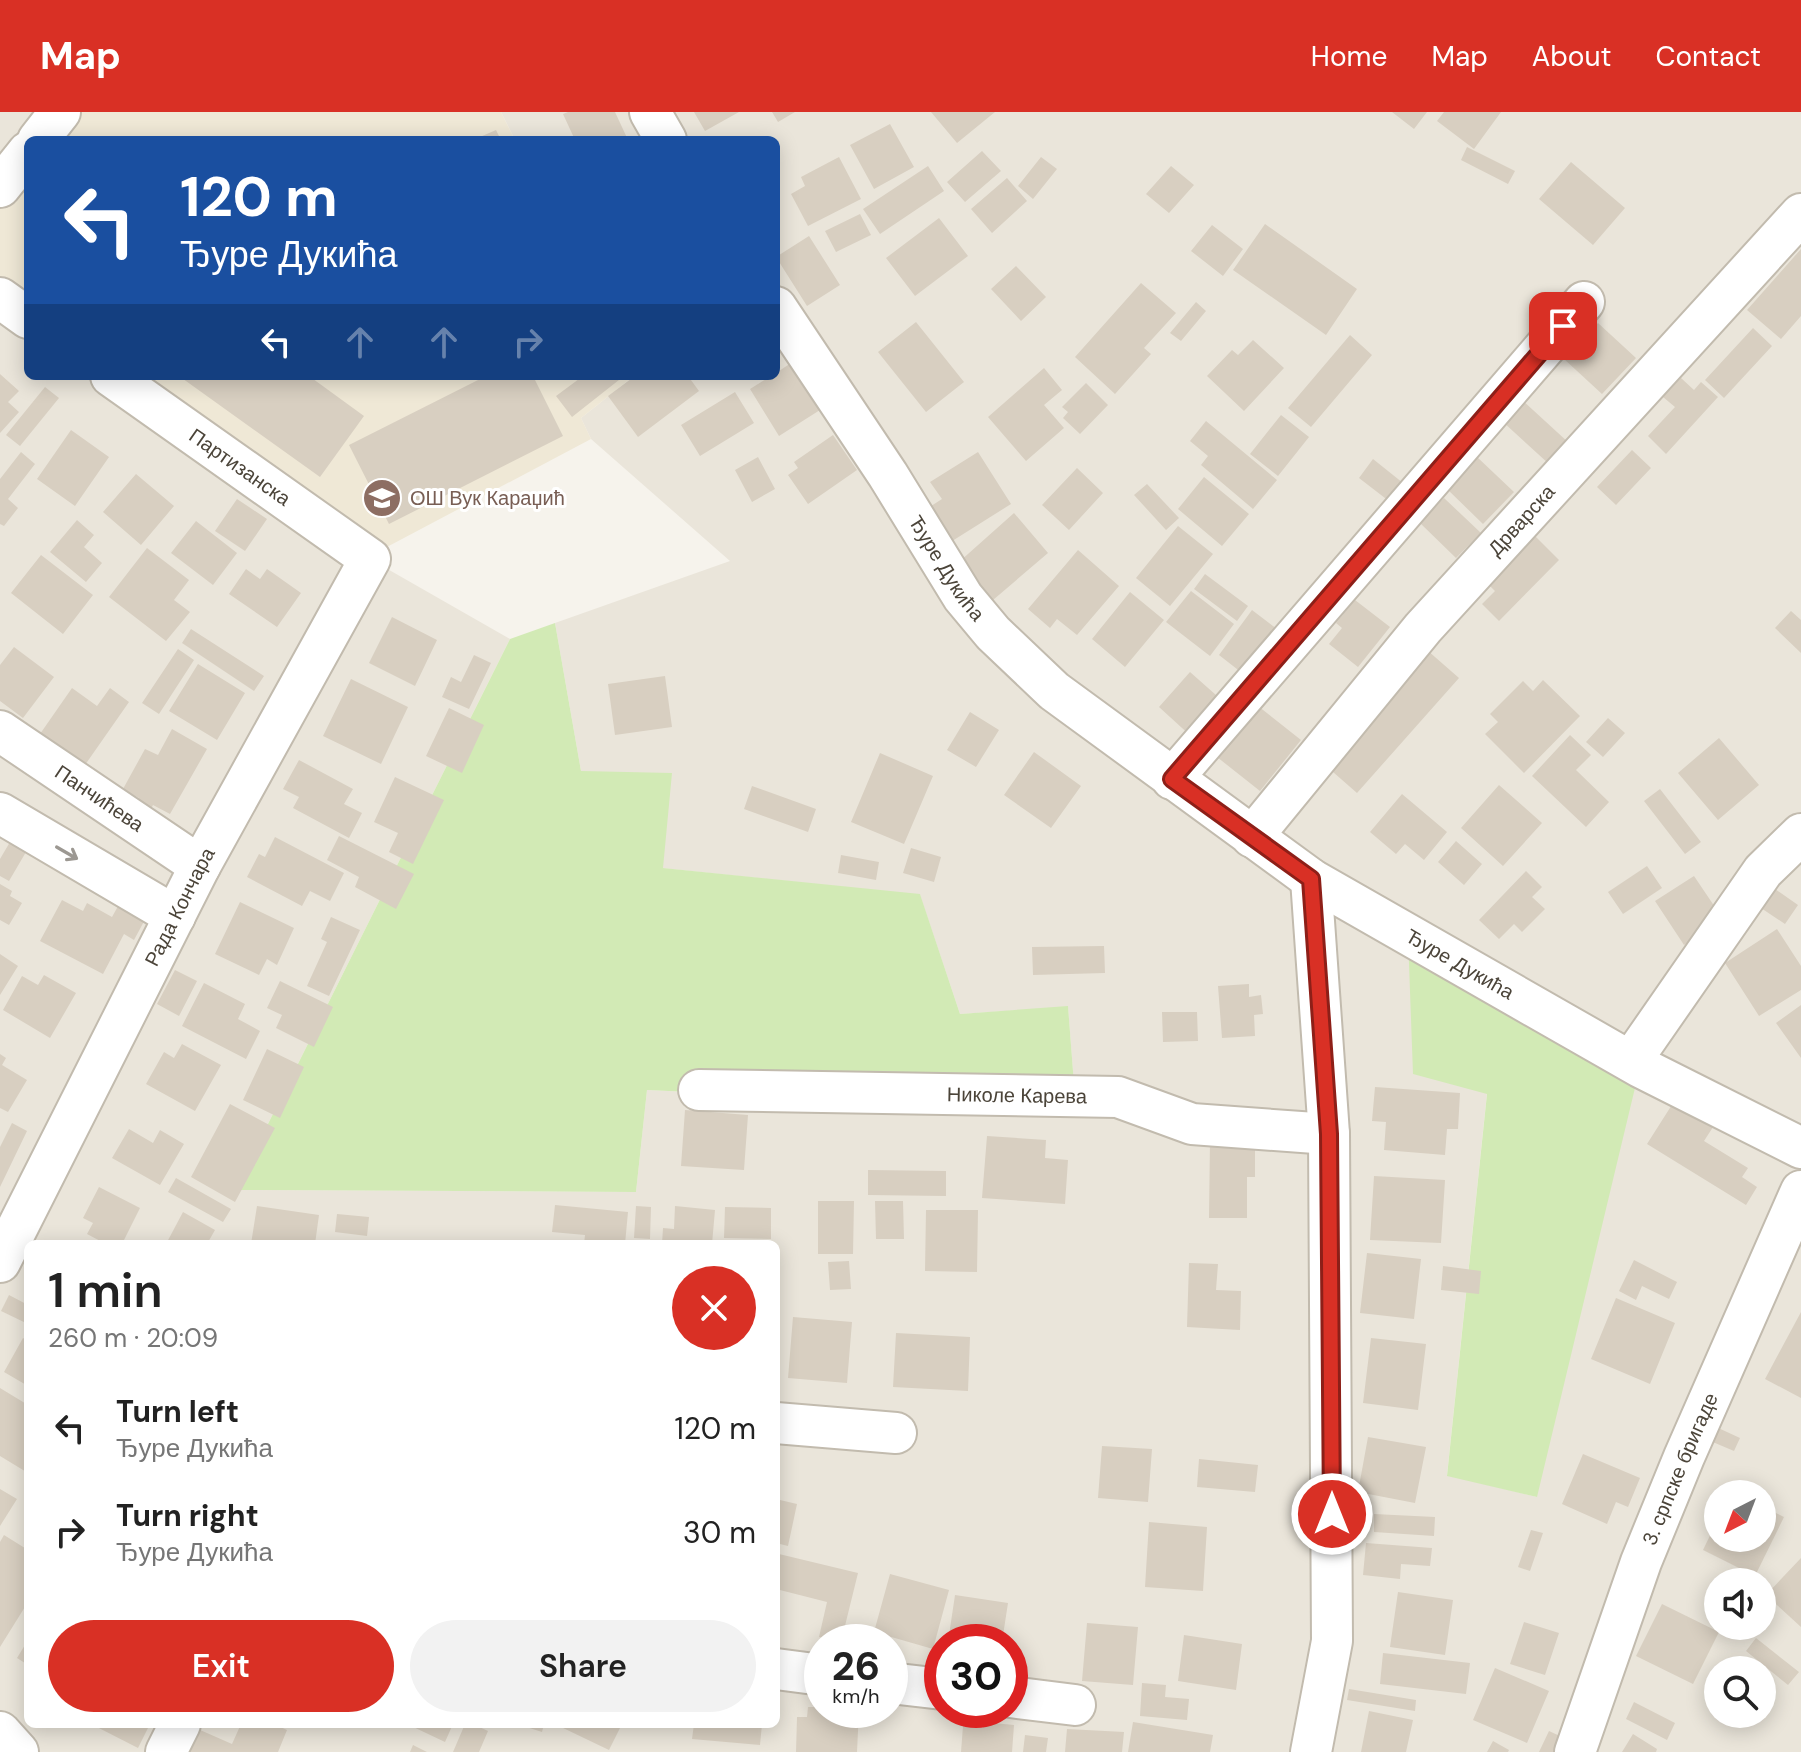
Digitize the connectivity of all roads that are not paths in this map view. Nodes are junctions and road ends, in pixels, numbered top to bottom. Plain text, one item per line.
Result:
1 (60, 112) edge
2 (650, 112) edge
3 (41, 136) edge
4 (664, 136) edge
5 (24, 157) edge
6 (0, 187) edge
7 (1801, 214) edge
8 (0, 298) edge
9 (1584, 302) dead end
10 (780, 313) edge
11 (24, 315) edge
12 (117, 380) edge
13 (370, 559) joint
14 (0, 731) edge
15 (1172, 779) junction
16 (0, 813) edge
17 (1801, 834) edge
18 (1252, 837) junction
19 (200, 866) junction
20 (1311, 879) junction
21 (175, 916) junction
22 (1631, 1061) junction
23 (699, 1090) dead end
24 (1329, 1134) junction
25 (1801, 1148) edge
26 (1801, 1191) edge
27 (4, 1243) edge
28 (780, 1423) edge
29 (896, 1433) dead end
30 (780, 1670) edge
31 (804, 1673) edge
32 (1028, 1699) edge
33 (1075, 1705) dead end
34 (178, 1728) edge
35 (0, 1732) edge
36 (18, 1752) edge
37 (166, 1752) edge
38 (1311, 1752) edge
39 (1575, 1752) edge

1 - 3 street
2 - 4 street
5 - 6 street
7 - 18 street, Дрварска
8 - 11 street
9 - 15 street
10 - 15 street, Ђуре Дукића
12 - 13 street, Партизанска
13 - 19 street, Рада Кончара
14 - 19 street, Панчићева
15 - 18 street, Ђуре Дукића
16 -> 21 street
17 - 22 street
18 - 20 street, Ђуре Дукића
19 - 21 street, Рада Кончара
20 - 22 street, Ђуре Дукића
20 - 24 street
21 - 27 street, Рада Кончара
22 - 25 street, Ђуре Дукића
23 - 24 street, Николе Карева
24 - 38 street
26 - 39 street, 3. српске бригаде
28 - 29 street
30 - 31 street
32 - 33 street
34 - 37 street
35 - 36 street

